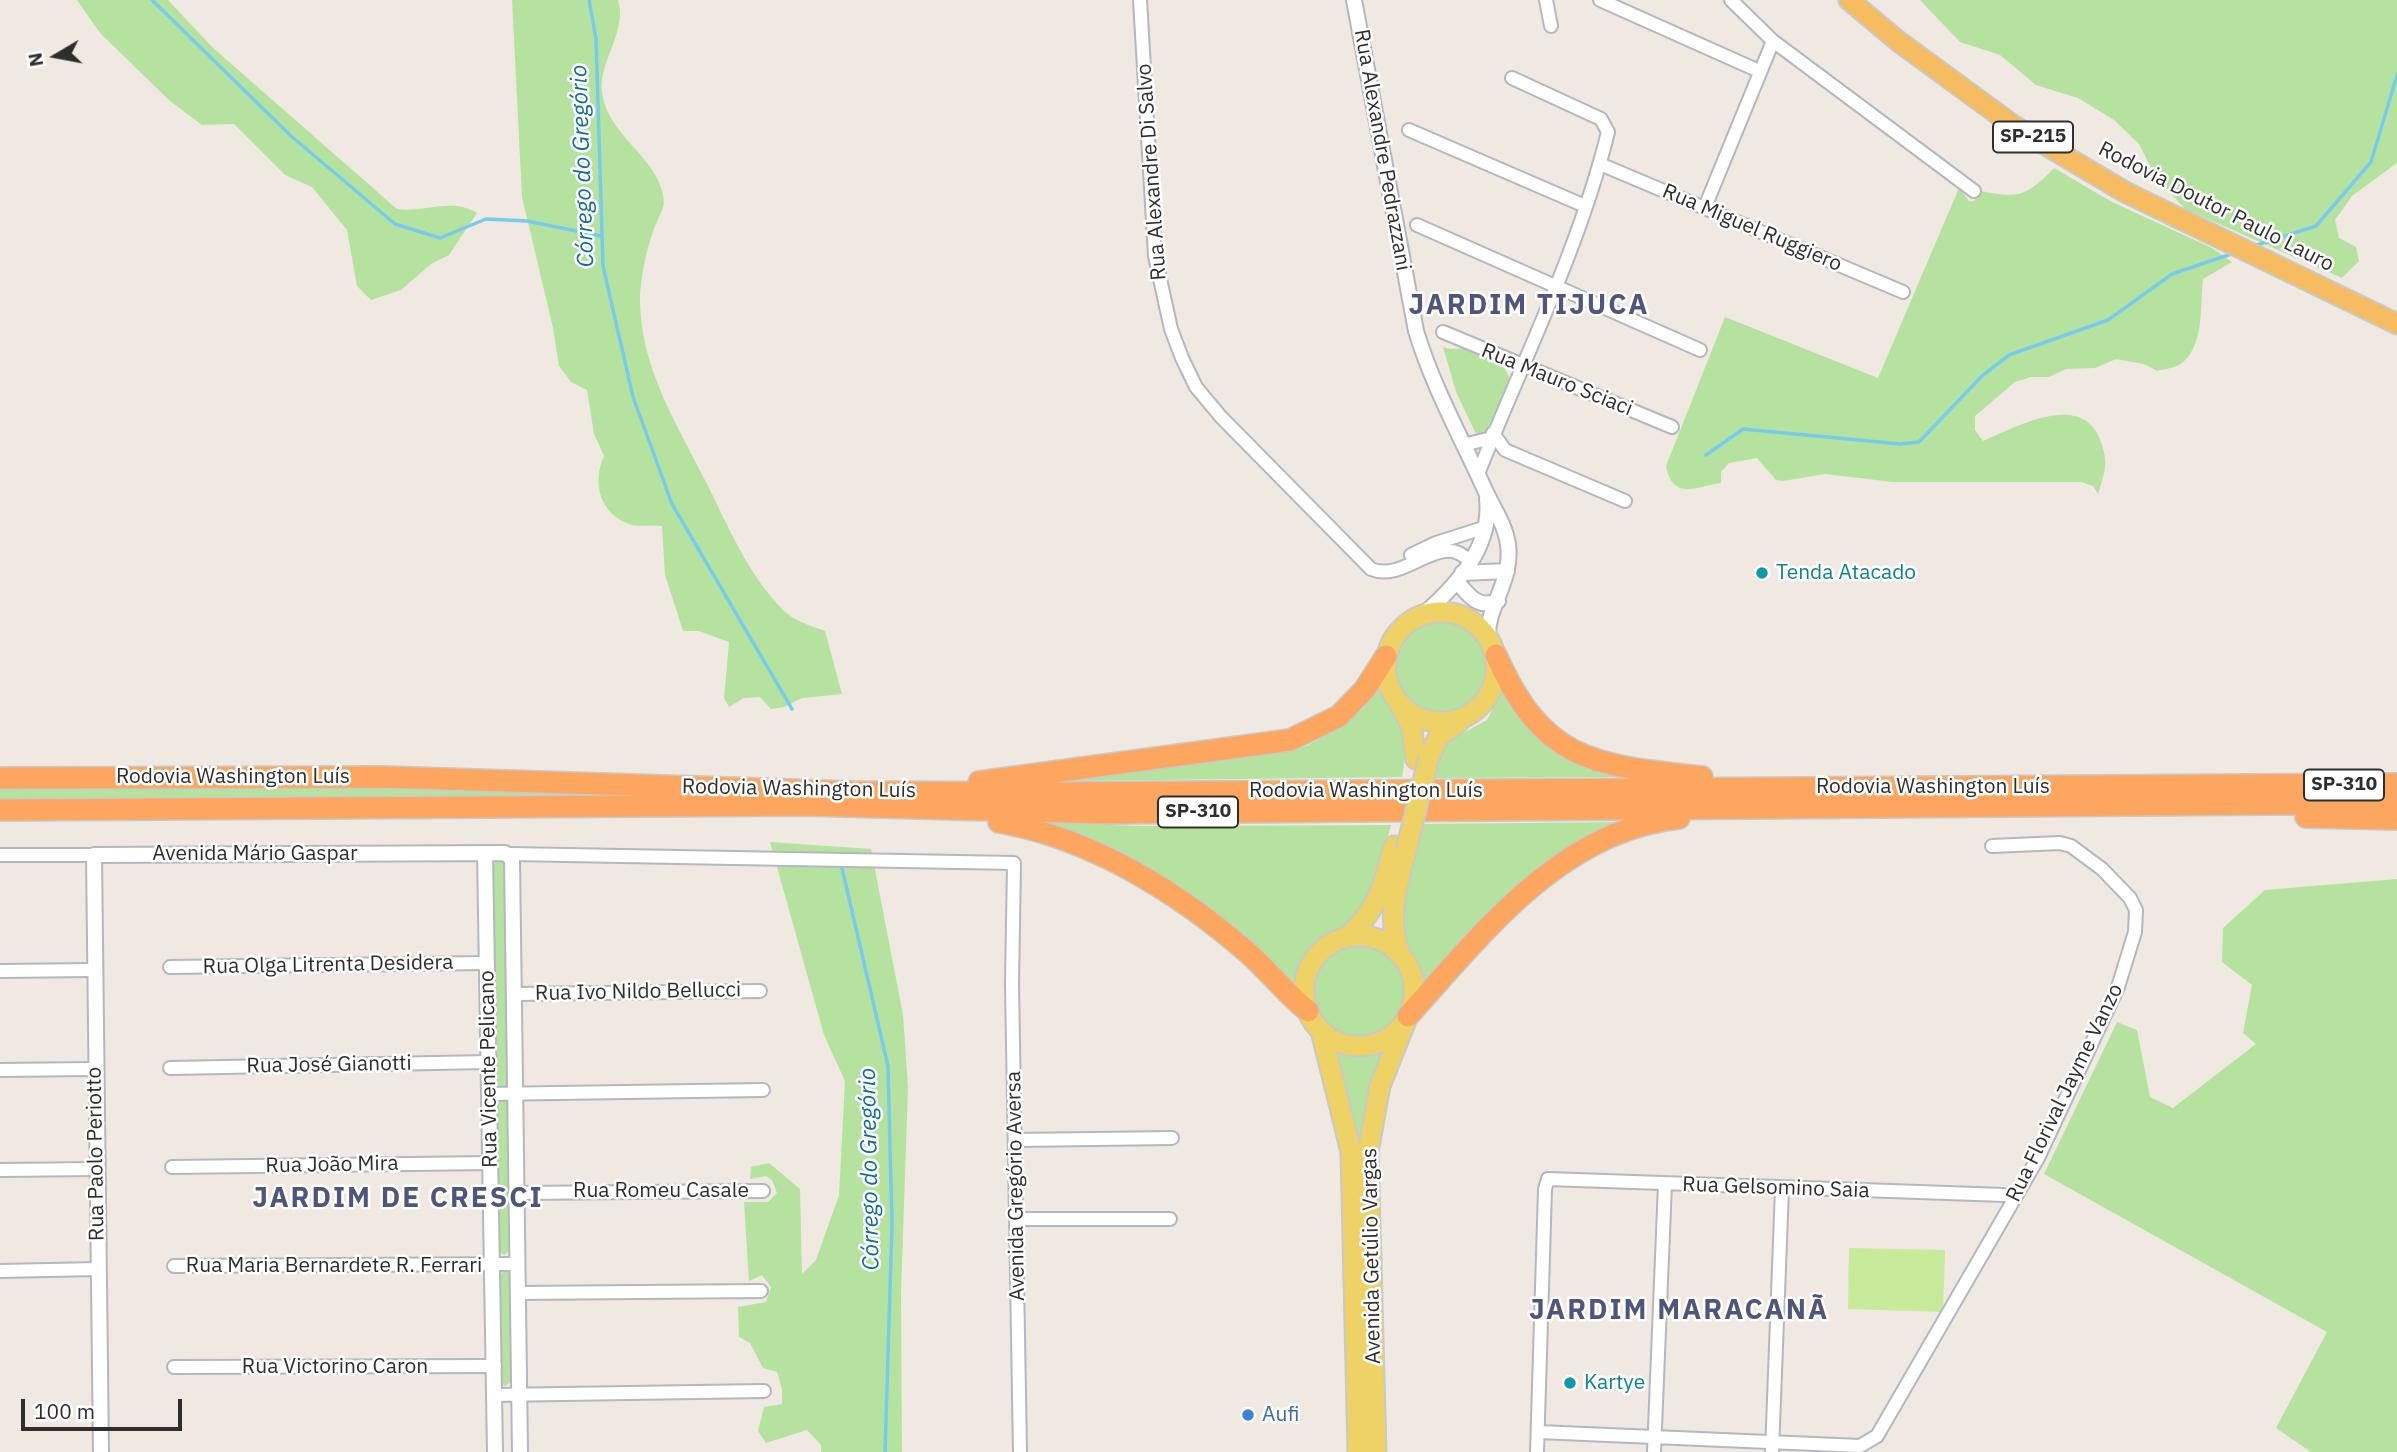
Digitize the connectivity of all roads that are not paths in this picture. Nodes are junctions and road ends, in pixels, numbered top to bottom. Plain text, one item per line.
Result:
1 (1140, 0) edge
2 (1354, 0) edge
3 (1546, 0) edge
4 (1600, 0) edge
5 (1731, 0) edge
6 (1849, 0) edge
7 (1551, 26) dead end
8 (1773, 41) junction
9 (1759, 71) junction
10 (1512, 78) dead end
11 (1409, 130) dead end
12 (1601, 164) junction
13 (1974, 191) dead end
14 (1585, 205) junction
15 (1705, 207) junction
16 (1417, 225) dead end
17 (1556, 289) junction
18 (1903, 292) dead end
19 (2397, 324) edge
20 (1443, 332) dead end
21 (1700, 350) dead end
22 (1522, 367) junction
23 (1672, 427) dead end
24 (1493, 436) junction
25 (1463, 445) junction
26 (1478, 474) junction
27 (1487, 494) junction
28 (1625, 501) dead end
29 (1486, 527) junction
30 (1508, 544) junction
31 (1367, 563) junction
32 (1507, 571) junction
33 (1463, 572) junction
34 (1498, 601) junction
35 (1425, 613) junction
36 (1492, 646) junction
37 (1386, 656) junction
38 (1399, 703) junction
39 (1469, 715) junction
40 (1422, 758) junction
41 (2397, 776) edge
42 (0, 778) edge
43 (2397, 784) edge
44 (2291, 785) junction
45 (1794, 787) junction
46 (852, 792) junction
47 (2397, 803) edge
48 (1807, 807) junction
49 (2073, 807) junction
50 (925, 808) junction
51 (0, 810) edge
52 (2397, 819) edge
53 (1992, 846) dead end
54 (1400, 848) junction
55 (485, 853) junction
56 (510, 854) junction
57 (0, 855) edge
58 (94, 855) junction
59 (1347, 937) junction
60 (1399, 953) junction
61 (486, 963) junction
62 (170, 967) dead end
63 (93, 970) junction
64 (0, 971) edge
65 (760, 991) dead end
66 (515, 994) junction
67 (1308, 1012) junction
68 (1407, 1019) junction
69 (1321, 1031) junction
70 (488, 1062) junction
71 (170, 1068) dead end
72 (94, 1069) junction
73 (0, 1070) edge
74 (763, 1090) dead end
75 (489, 1094) junction
76 (517, 1094) junction
77 (1172, 1138) dead end
78 (1015, 1140) junction
79 (491, 1163) junction
80 (172, 1167) dead end
81 (96, 1169) junction
82 (0, 1170) edge
83 (1665, 1184) junction
84 (1782, 1188) junction
85 (763, 1191) dead end
86 (517, 1193) junction
87 (2004, 1195) dead end
88 (1017, 1219) junction
89 (1170, 1219) dead end
90 (517, 1264) junction
91 (494, 1265) junction
92 (174, 1266) dead end
93 (99, 1269) junction
94 (0, 1270) edge
95 (761, 1291) dead end
96 (518, 1293) junction
97 (495, 1366) junction
98 (174, 1367) dead end
99 (764, 1391) dead end
100 (495, 1395) junction
101 (519, 1395) junction
102 (1539, 1432) junction
103 (1654, 1438) junction
104 (1772, 1447) edge
105 (101, 1452) edge
106 (495, 1452) edge
107 (520, 1452) edge
108 (1020, 1452) edge
109 (1358, 1452) edge
110 (1376, 1452) edge
111 (1537, 1452) edge
112 (1654, 1452) edge

1 - 31 street, Rua Alexandre Di Salvo
2 - 25 street, Rua Alexandre Pedrazzani
3 - 7 street
4 - 9 street
5 - 8 street
6 - 19 highway, Rodovia Doutor Paulo Lauro / SP-215
8 - 9 street
8 - 13 street
9 - 15 street
10 - 12 street
11 - 14 street
12 - 14 street
12 - 15 street, Rua Miguel Ruggiero
14 - 17 street
15 - 18 street, Rua Miguel Ruggiero
16 - 17 street
17 - 21 street
17 - 22 street
20 - 22 street, Rua Mauro Sciaci
22 - 23 street, Rua Mauro Sciaci
22 - 24 street
24 - 25 street
24 - 26 street
24 - 28 street
25 - 26 street, Rua Alexandre Pedrazzani
26 - 27 street, Rua Alexandre Pedrazzani
27 - 29 street, Rua Alexandre Pedrazzani
27 - 30 street, Rua Alexandre Pedrazzani
29 - 30 street
29 - 31 street
29 - 33 street, Rua Alexandre Pedrazzani
30 - 32 street, Rua Alexandre Pedrazzani
31 - 33 street
32 - 33 street
32 - 34 street, Rua Alexandre Pedrazzani
33 - 34 street
33 - 35 street, Rua Alexandre Pedrazzani
34 - 36 street, Rua Alexandre Pedrazzani
35 - 36 main road
35 - 37 main road
36 - 39 main road
36 - 45 highway
37 - 38 main road
37 - 46 highway
38 - 39 main road
38 - 40 main road
39 - 40 main road
40 - 54 main road, bridge
41 - 44 highway
42 - 46 highway, Rodovia Washington Luís / SP-310
43 - 44 highway, Rodovia Washington Luís / SP-310
44 - 45 highway, Rodovia Washington Luís / SP-310
45 - 46 highway, Rodovia Washington Luís / SP-310
47 - 49 highway, Rodovia Washington Luís / SP-310
48 - 49 highway, Rodovia Washington Luís / SP-310
48 - 50 highway, Rodovia Washington Luís / SP-310
48 - 68 highway
49 - 52 highway
50 - 51 highway, Rodovia Washington Luís / SP-310
50 - 67 highway
53 - 104 street, Rua Florival Jayme Vanzo
54 - 59 main road
54 - 60 main road
55 - 56 street, Avenida Mário Gaspar
55 - 58 street, Avenida Mário Gaspar
55 - 61 street, Rua Vicente Pelicano
56 - 66 street, Rua Vicente Pelicano
56 - 78 street, Avenida Gregório Aversa
57 - 58 street, Avenida Mário Gaspar
58 - 63 street, Rua Paolo Periotto
59 - 60 main road
59 - 67 main road
60 - 68 main road
61 - 62 street, Rua Olga Litrenta Desidera
61 - 70 street, Rua Vicente Pelicano
63 - 64 street
63 - 72 street, Rua Paolo Periotto
65 - 66 street, Rua Ivo Nildo Bellucci
66 - 76 street, Rua Vicente Pelicano
67 - 69 main road
68 - 69 main road
68 - 110 main road, Avenida Getúlio Vargas
69 - 109 main road, Avenida Getúlio Vargas
70 - 71 street, Rua José Gianotti
70 - 75 street, Rua Vicente Pelicano
72 - 73 street
72 - 81 street, Rua Paolo Periotto
74 - 76 street
75 - 76 street
75 - 79 street, Rua Vicente Pelicano
76 - 86 street, Rua Vicente Pelicano
77 - 78 street
78 - 88 street, Avenida Gregório Aversa
79 - 80 street, Rua João Mira
79 - 91 street, Rua Vicente Pelicano
81 - 82 street
81 - 93 street, Rua Paolo Periotto
83 - 84 street, Rua Gelsomino Saia
83 - 102 street, Rua Gelsomino Saia
83 - 103 street
84 - 87 street, Rua Gelsomino Saia
84 - 104 street
85 - 86 street, Rua Romeu Casale
86 - 90 street, Rua Vicente Pelicano
88 - 89 street
88 - 108 street, Avenida Gregório Aversa
90 - 91 street, Rua Maria Bernardete R. Ferrari
90 - 96 street, Rua Vicente Pelicano
91 - 92 street, Rua Maria Bernardete R. Ferrari
91 - 97 street, Rua Vicente Pelicano
93 - 94 street
93 - 105 street, Rua Paolo Periotto
95 - 96 street
96 - 101 street, Rua Vicente Pelicano
97 - 98 street, Rua Victorino Caron
97 - 100 street, Rua Vicente Pelicano
99 - 101 street
100 - 101 street
100 - 106 street, Rua Vicente Pelicano
101 - 107 street, Rua Vicente Pelicano
102 - 103 street
102 - 111 street
103 - 104 street
103 - 112 street

